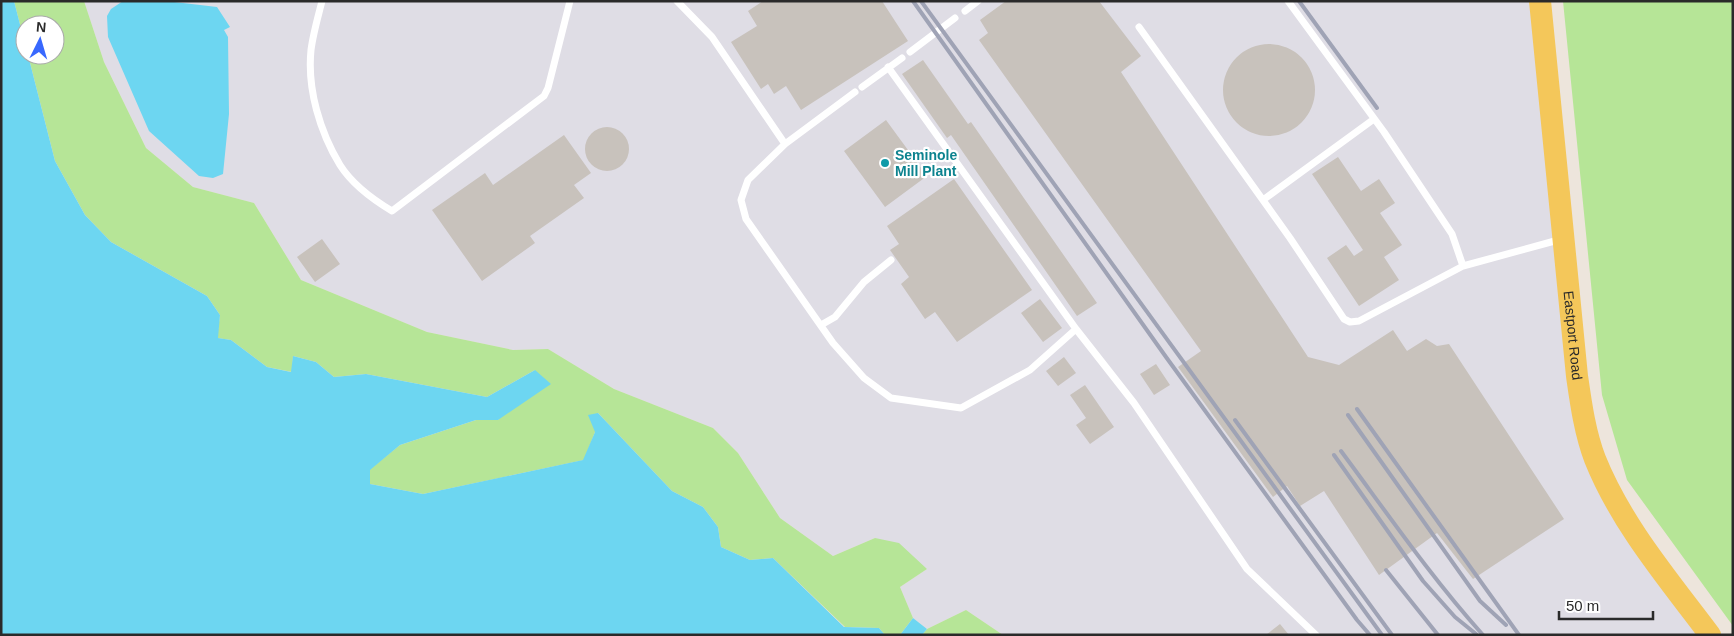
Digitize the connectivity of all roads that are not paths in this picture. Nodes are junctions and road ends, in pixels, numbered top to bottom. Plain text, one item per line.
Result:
1 (322, 1) edge
2 (570, 1) edge
3 (677, 1) edge
4 (978, 1) edge
5 (1288, 1) edge
6 (1540, 1) edge
7 (965, 11) dead end
8 (955, 18) dead end
9 (1139, 26) dead end
10 (910, 52) dead end
11 (902, 58) dead end
12 (888, 67) junction
13 (862, 87) dead end
14 (854, 92) dead end
15 (1374, 119) junction
16 (785, 144) junction
17 (1263, 200) junction
18 (1563, 239) junction
19 (891, 260) dead end
20 (1463, 266) junction
21 (821, 325) junction
22 (1076, 329) junction
23 (1316, 635) edge
24 (1710, 635) edge

1 - 2 lane
3 - 16 lane
4 - 7 lane
5 - 15 lane
6 - 18 main road, Eastport Road
8 - 10 lane
9 - 17 lane
11 - 12 lane
12 - 13 lane
12 - 22 lane
14 - 16 lane
15 - 17 lane
15 - 20 lane
16 - 21 lane
17 - 20 lane
18 - 20 lane
18 - 24 main road, Eastport Road
19 - 21 lane
21 - 22 lane
22 - 23 lane

